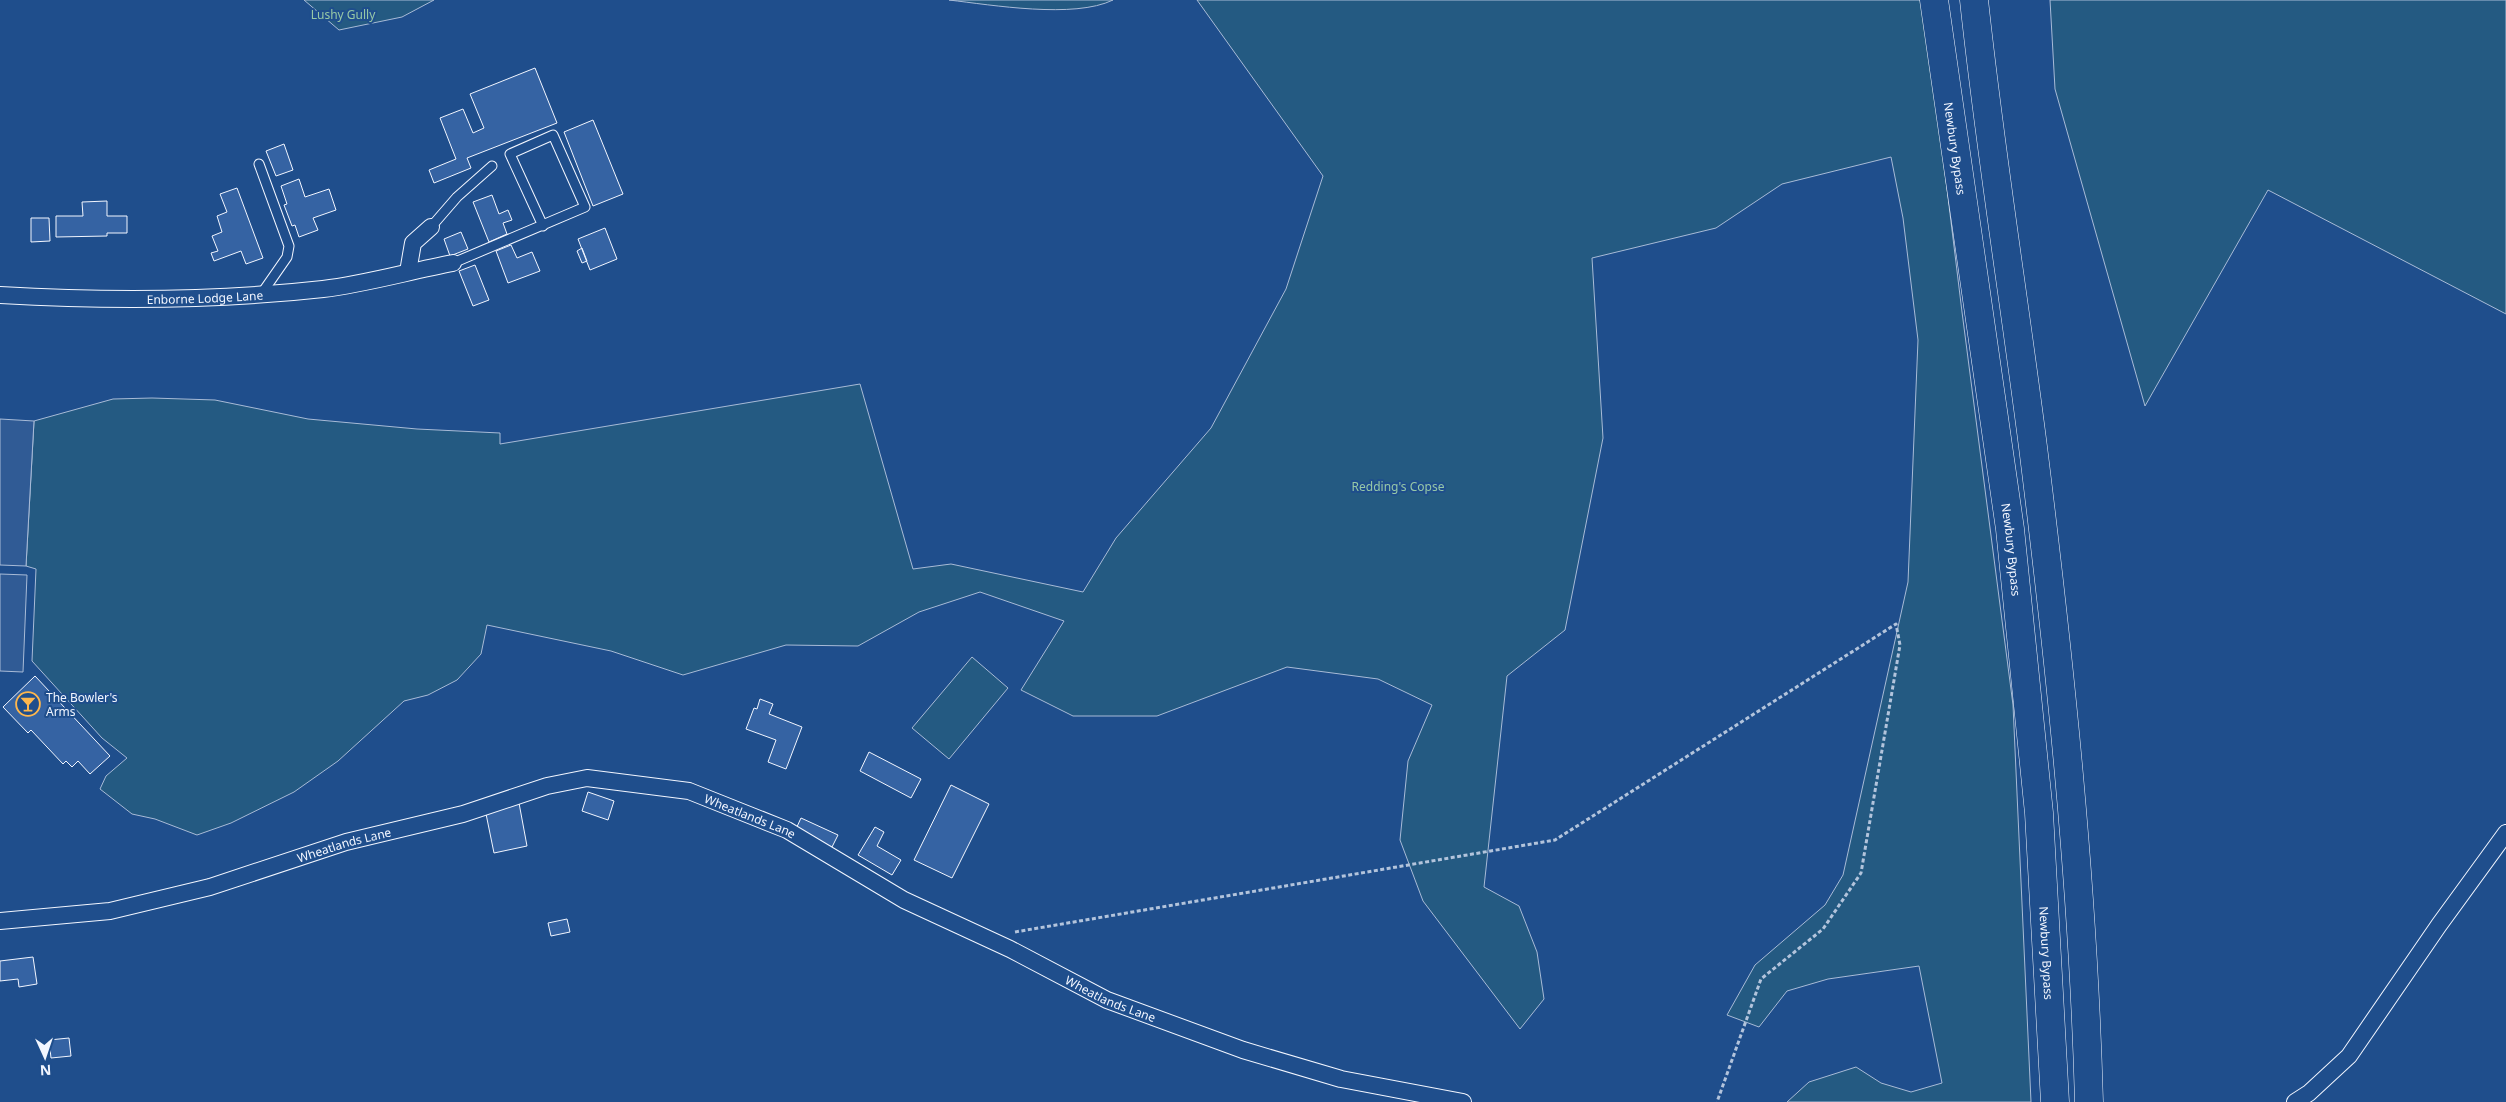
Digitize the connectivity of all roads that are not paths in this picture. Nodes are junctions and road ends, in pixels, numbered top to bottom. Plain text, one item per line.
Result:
1 (1934, 0) edge
2 (1974, 0) edge
3 (259, 164) dead end
4 (492, 166) dead end
5 (543, 226) junction
6 (431, 228) joint
7 (453, 263) joint
8 (408, 272) junction
9 (262, 293) junction
10 (0, 295) edge
11 (2506, 833) edge
12 (0, 921) edge
13 (1463, 1102) edge
14 (2055, 1102) edge
15 (2089, 1102) edge
16 (2295, 1102) edge

1 - 14 highway, Newbury Bypass
2 - 15 highway
3 - 9 lane
4 - 6 lane
5 - 5 lane
5 - 7 lane
6 - 8 street
7 - 8 street, Enborne Lodge Lane
8 - 9 street, Enborne Lodge Lane
9 - 10 street, Enborne Lodge Lane
11 - 16 street
12 - 13 street, Wheatlands Lane

